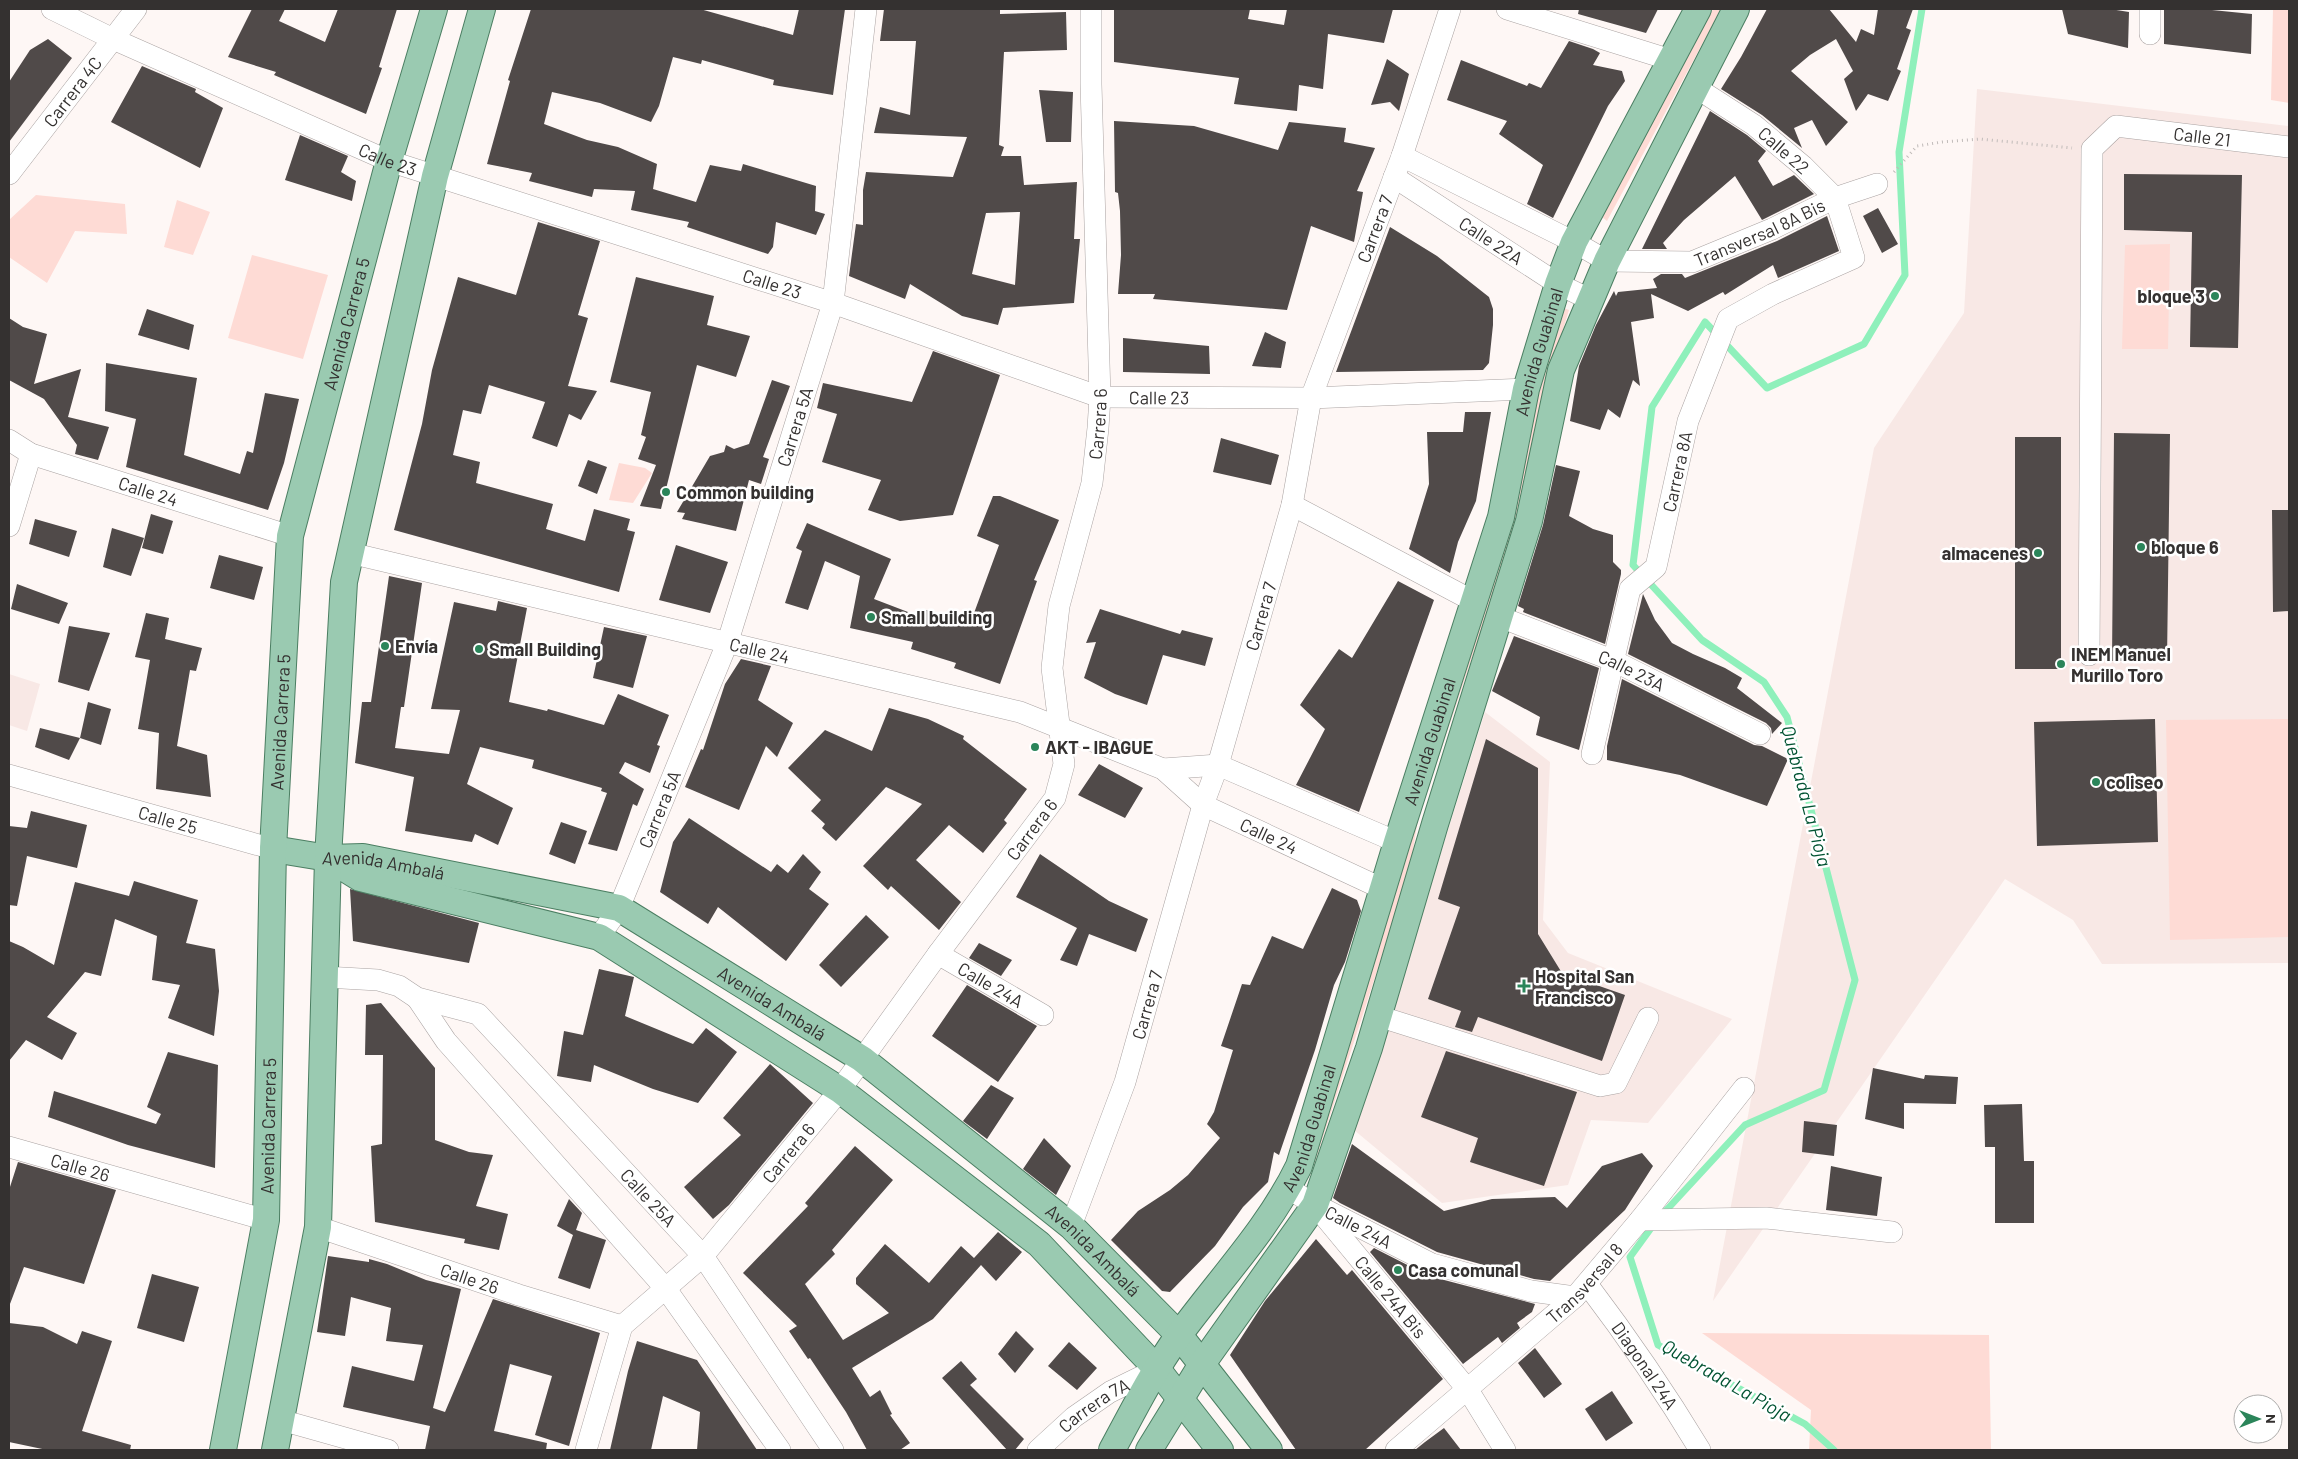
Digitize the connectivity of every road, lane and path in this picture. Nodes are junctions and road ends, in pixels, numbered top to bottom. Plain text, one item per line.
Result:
1 (52, 9) edge
2 (136, 9) edge
3 (434, 9) edge
4 (482, 9) edge
5 (866, 9) edge
6 (1091, 9) edge
7 (1450, 9) edge
8 (1507, 9) edge
9 (1698, 9) edge
10 (1736, 9) edge
11 (2150, 9) edge
12 (2150, 34) dead end
13 (113, 39) junction
14 (1671, 60) junction
15 (1698, 89) junction
16 (2289, 147) edge
17 (2092, 150) junction
18 (1402, 156) junction
19 (389, 161) junction
20 (9, 174) edge
21 (435, 176) junction
22 (1394, 177) junction
23 (1877, 184) joint
24 (1835, 198) junction
25 (1574, 242) junction
26 (1854, 258) joint
27 (1607, 261) junction
28 (1558, 284) junction
29 (1590, 300) junction
30 (833, 303) junction
31 (1526, 389) junction
32 (1100, 397) junction
33 (1311, 398) junction
34 (9, 440) edge
35 (31, 454) junction
36 (1292, 506) junction
37 (9, 526) edge
38 (290, 536) junction
39 (350, 553) junction
40 (1475, 602) junction
41 (1500, 617) junction
42 (728, 641) junction
43 (2089, 655) dead end
44 (1612, 660) junction
45 (1060, 727) junction
46 (1760, 734) dead end
47 (1592, 754) dead end
48 (1218, 765) junction
49 (1163, 769) junction
50 (9, 775) edge
51 (1202, 805) junction
52 (1396, 842) junction
53 (273, 849) junction
54 (328, 858) junction
55 (1383, 889) junction
56 (619, 908) junction
57 (599, 937) junction
58 (938, 954) junction
59 (325, 977) junction
60 (417, 998) junction
61 (1043, 1015) dead end
62 (1378, 1016) junction
63 (1648, 1018) dead end
64 (862, 1059) junction
65 (1744, 1088) dead end
66 (840, 1090) junction
67 (9, 1147) edge
68 (1288, 1188) junction
69 (1315, 1205) junction
70 (266, 1220) junction
71 (1641, 1220) junction
72 (1071, 1226) junction
73 (318, 1227) junction
74 (1892, 1232) dead end
75 (703, 1256) junction
76 (666, 1289) junction
77 (1581, 1290) junction
78 (622, 1326) junction
79 (1179, 1335) junction
80 (1202, 1364) junction
81 (1156, 1369) junction
82 (1468, 1390) junction
83 (1180, 1398) junction
84 (281, 1420) junction
85 (223, 1450) edge
86 (275, 1450) edge
87 (388, 1450) edge
88 (586, 1450) edge
89 (780, 1450) edge
90 (833, 1450) edge
91 (1038, 1450) edge
92 (1112, 1450) edge
93 (1149, 1450) edge
94 (1220, 1450) edge
95 (1269, 1450) edge
96 (1396, 1450) edge
97 (1505, 1450) edge
98 (1700, 1450) edge

1 - 13 street, Calle 23
2 - 13 street, Carrera 4C
3 - 19 main road, Avenida Carrera 5
4 - 21 main road
5 - 30 street, Carrera 5A
6 - 32 street, Carrera 6
7 - 18 street, Carrera 7
8 - 14 street
9 - 14 main road, Avenida Guabinal
10 - 15 main road, Avenida Guabinal
11 - 12 street
13 - 19 street, Calle 23
13 - 20 street, Carrera 4C
14 - 25 main road, Avenida Guabinal
15 - 24 street, Calle 22
15 - 27 main road, Avenida Guabinal
16 - 17 street, Calle 21
17 - 23 path
17 - 43 street
18 - 22 street, Carrera 7
18 - 25 street, Calle 22A
19 - 21 street, Calle 23
19 - 38 main road, Avenida Carrera 5
21 - 30 street, Calle 23
21 - 39 main road
22 - 28 street, Calle 22A
22 - 33 street, Carrera 7
23 - 24 street, Transversal 8A Bis
24 - 26 street, Calle 22
24 - 27 street, Transversal 8A Bis
25 - 27 street, Calle 22A
25 - 28 main road, Avenida Guabinal
26 - 44 street, Carrera 8A
27 - 29 main road, Avenida Guabinal
28 - 29 street, Calle 22A
28 - 31 main road, Avenida Guabinal
29 - 41 main road, Avenida Guabinal
30 - 32 street, Calle 23
30 - 42 street, Carrera 5A
31 - 33 street, Calle 23
31 - 40 main road, Avenida Guabinal
32 - 33 street, Calle 23
32 - 45 street, Carrera 6
33 - 36 street, Carrera 7
34 - 35 street, Calle 24
35 - 37 street
35 - 38 street, Calle 24
36 - 40 street
36 - 48 street, Carrera 7
38 - 53 main road, Avenida Carrera 5
39 - 42 street, Calle 24
39 - 54 main road
40 - 52 main road, Avenida Guabinal
41 - 44 street, Calle 23A
41 - 62 main road, Avenida Guabinal
42 - 45 street, Calle 24
42 - 56 street, Carrera 5A
44 - 46 street, Calle 23A
44 - 47 street, Carrera 8A
45 - 49 street, Calle 24
45 - 58 street, Carrera 6
48 - 49 street, Calle 24
48 - 51 street, Carrera 7
48 - 52 street, Calle 24
49 - 51 street, Calle 24
50 - 53 street, Calle 25
51 - 55 street, Calle 24
51 - 72 street, Carrera 7
52 - 55 main road, Avenida Guabinal
53 - 54 main road, Calle 25
53 - 70 main road, Avenida Carrera 5
54 - 56 main road, Avenida Ambalá
54 - 57 main road, Avenida Ambalá
54 - 59 main road
55 - 68 main road, Avenida Guabinal
56 - 57 street, Carrera 5A
56 - 64 main road, Avenida Ambalá
57 - 66 main road, Avenida Ambalá
58 - 61 street, Calle 24A
58 - 64 street, Carrera 6
59 - 60 street, Calle 25A
59 - 73 main road
60 - 75 street, Calle 25A
60 - 76 street, Calle 25A
62 - 63 street
62 - 69 main road, Avenida Guabinal
64 - 66 street, Carrera 6
64 - 72 main road, Avenida Ambalá
65 - 71 street, Transversal 8
66 - 75 street, Carrera 6
66 - 81 main road, Avenida Ambalá
67 - 70 street, Calle 26
68 - 69 street, Calle 24A Bis
68 - 79 main road, Avenida Guabinal
69 - 77 street, Calle 24A
69 - 80 main road, Avenida Guabinal
69 - 82 street, Calle 24A Bis
70 - 85 main road, Avenida Carrera 5
71 - 74 street
71 - 77 street, Transversal 8
72 - 79 main road, Avenida Ambalá
73 - 78 street, Calle 26
73 - 84 main road
75 - 76 street, Carrera 6
75 - 90 street, Calle 25A
76 - 78 street, Carrera 6
76 - 89 street, Calle 25A
77 - 82 street, Transversal 8
77 - 98 street, Diagonal 24A
78 - 88 street
79 - 80 main road, Avenida Ambalá
79 - 81 main road, Avenida Guabinal
80 - 83 main road, Avenida Guabinal
80 - 95 main road, Avenida Ambalá
81 - 83 main road, Avenida Ambalá
81 - 91 street, Carrera 7A
81 - 92 main road, Avenida Guabinal
82 - 96 street, Transversal 8
82 - 97 street, Calle 24A Bis
83 - 93 main road, Avenida Guabinal
83 - 94 main road, Avenida Ambalá
84 - 86 main road
84 - 87 street

